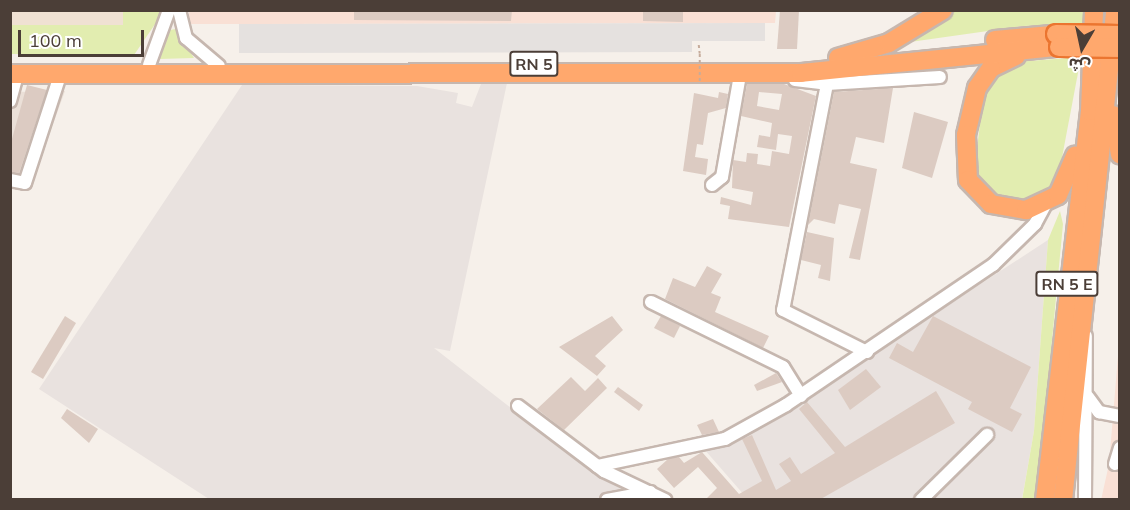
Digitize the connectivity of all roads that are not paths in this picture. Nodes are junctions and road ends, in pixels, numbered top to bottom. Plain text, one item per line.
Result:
1 (169, 10) edge
2 (178, 10) edge
3 (943, 10) edge
4 (1094, 10) edge
5 (1115, 10) edge
6 (1119, 35) edge
7 (1053, 43) junction
8 (1116, 53) edge
9 (838, 58) junction
10 (219, 66) junction
11 (149, 70) junction
12 (1092, 70) junction
13 (13, 71) edge
14 (60, 75) junction
15 (940, 77) dead end
16 (735, 78) junction
17 (827, 84) junction
18 (10, 101) edge
19 (1119, 154) edge
20 (10, 180) edge
21 (712, 185) dead end
22 (1046, 203) junction
23 (651, 302) dead end
24 (1083, 323) junction
25 (867, 352) junction
26 (801, 396) junction
27 (1088, 397) junction
28 (518, 406) dead end
29 (1119, 418) edge
30 (1078, 430) junction
31 (987, 435) dead end
32 (1119, 448) edge
33 (1115, 464) dead end
34 (597, 466) junction
35 (651, 492) junction
36 (607, 500) edge
37 (665, 500) edge
38 (921, 500) edge
39 (1045, 500) edge
40 (1063, 500) edge
41 (1072, 500) edge
42 (1085, 500) edge

1 - 11 street
2 - 10 street
3 - 9 highway
4 - 12 highway, RN 5 E
5 - 8 highway, RN 5 E
6 - 7 highway, RN 5, bridge
7 - 8 highway, RN 5, bridge
7 - 9 highway, RN 5
7 - 16 highway, RN 5
7 - 22 highway
8 - 19 highway
8 - 24 highway, RN 5 E
9 - 10 highway, RN 5
10 - 11 highway, RN 5
11 - 13 highway, RN 5
11 - 14 highway, RN 5
11 - 16 highway, RN 5
12 - 22 highway
12 - 39 highway, RN 5 E
13 - 14 highway, RN 5
13 - 18 street
14 - 20 street
15 - 17 street
16 - 17 street
16 - 21 street
17 - 25 street
22 - 25 street
23 - 26 street
24 - 27 street
24 - 30 highway, RN 5 E
25 - 26 street
26 - 34 street
27 - 29 street
27 - 30 street
28 - 34 street
29 - 30 street
30 - 40 highway, RN 5 E
30 - 41 highway
30 - 42 street
31 - 38 street
32 - 33 street
34 - 35 street
35 - 36 street
35 - 37 street

